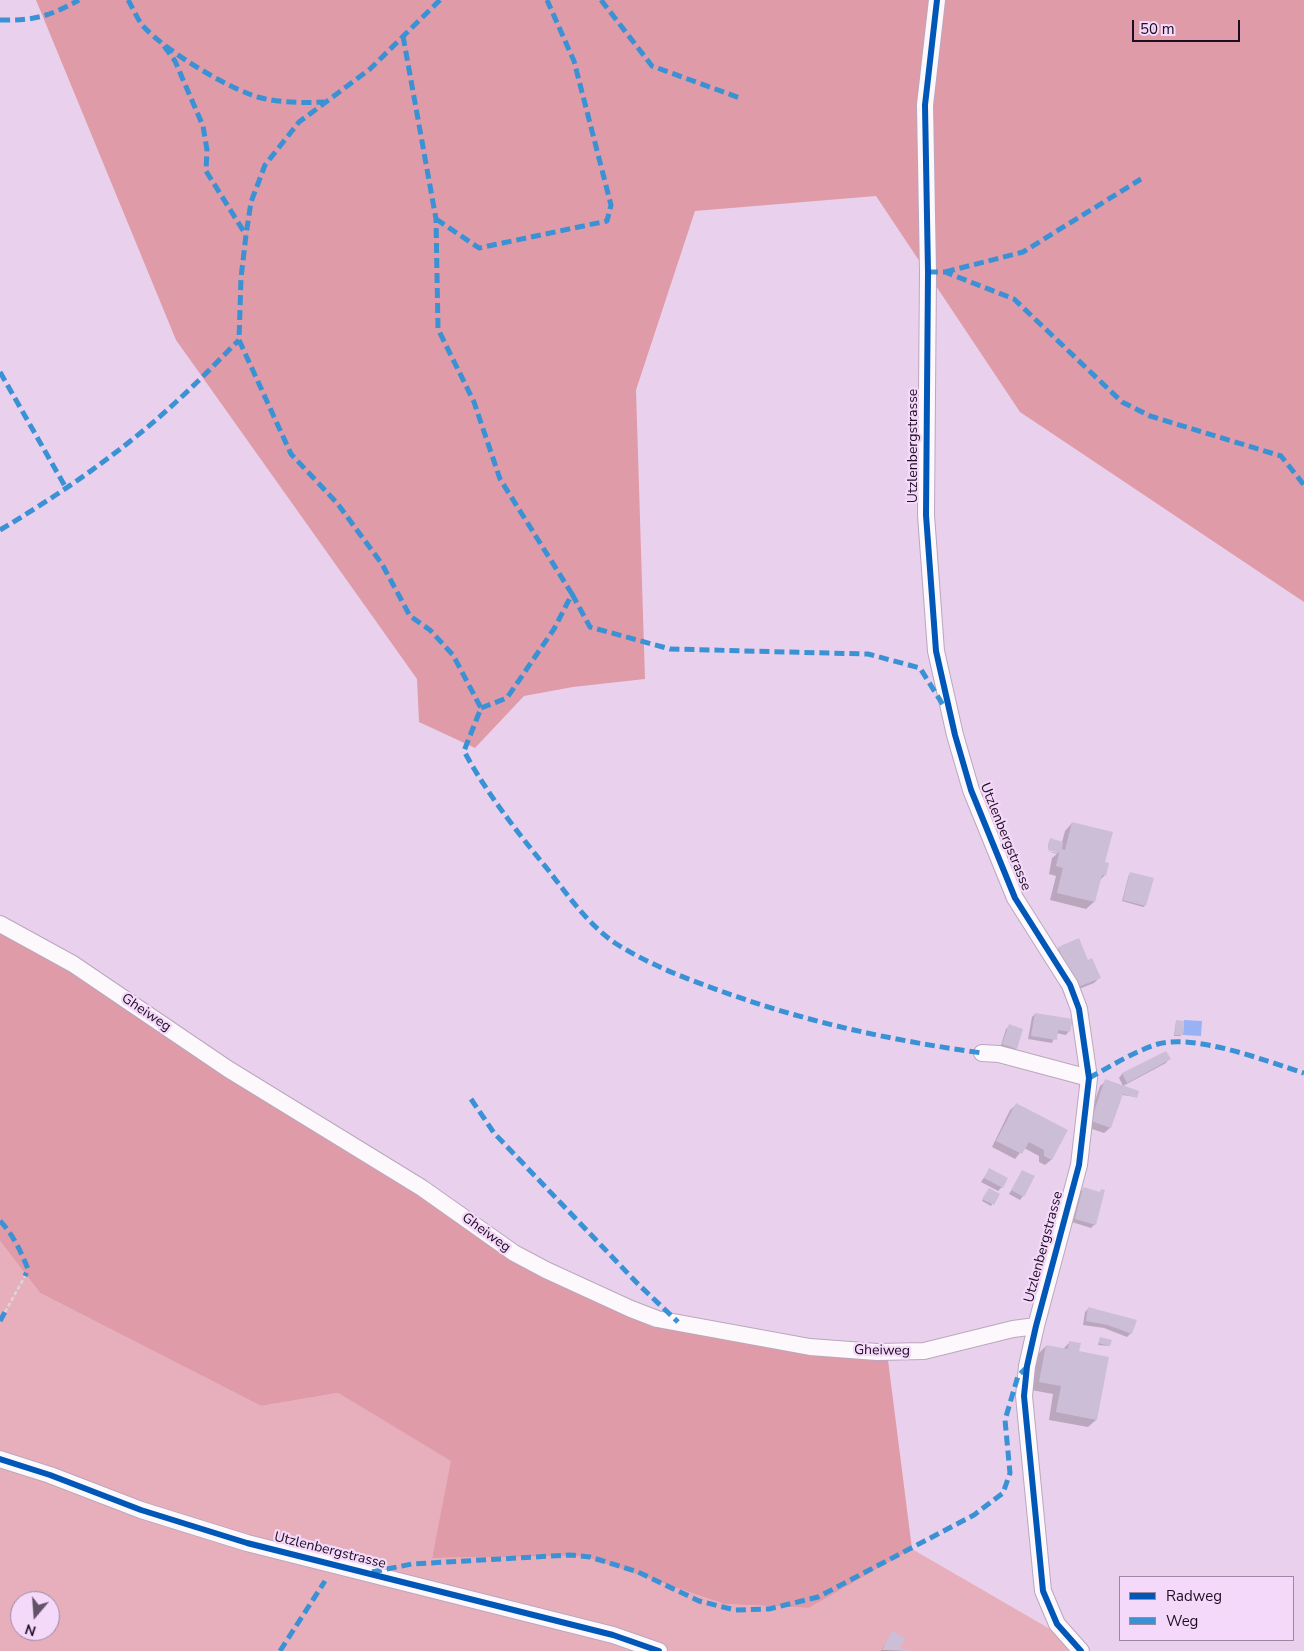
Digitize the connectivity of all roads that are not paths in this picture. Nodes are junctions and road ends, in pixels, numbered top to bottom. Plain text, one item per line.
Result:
1 (937, 0) edge
2 (0, 924) edge
3 (982, 1053) dead end
4 (1089, 1078) junction
5 (1036, 1326) junction
6 (0, 1459) edge
7 (659, 1651) edge
8 (1081, 1651) edge

1 - 4 street, Utzlenbergstrasse
2 - 5 street, Gheiweg
3 - 4 street
4 - 5 street, Utzlenbergstrasse
5 - 8 street, Utzlenbergstrasse
6 - 7 street, Utzlenbergstrasse

